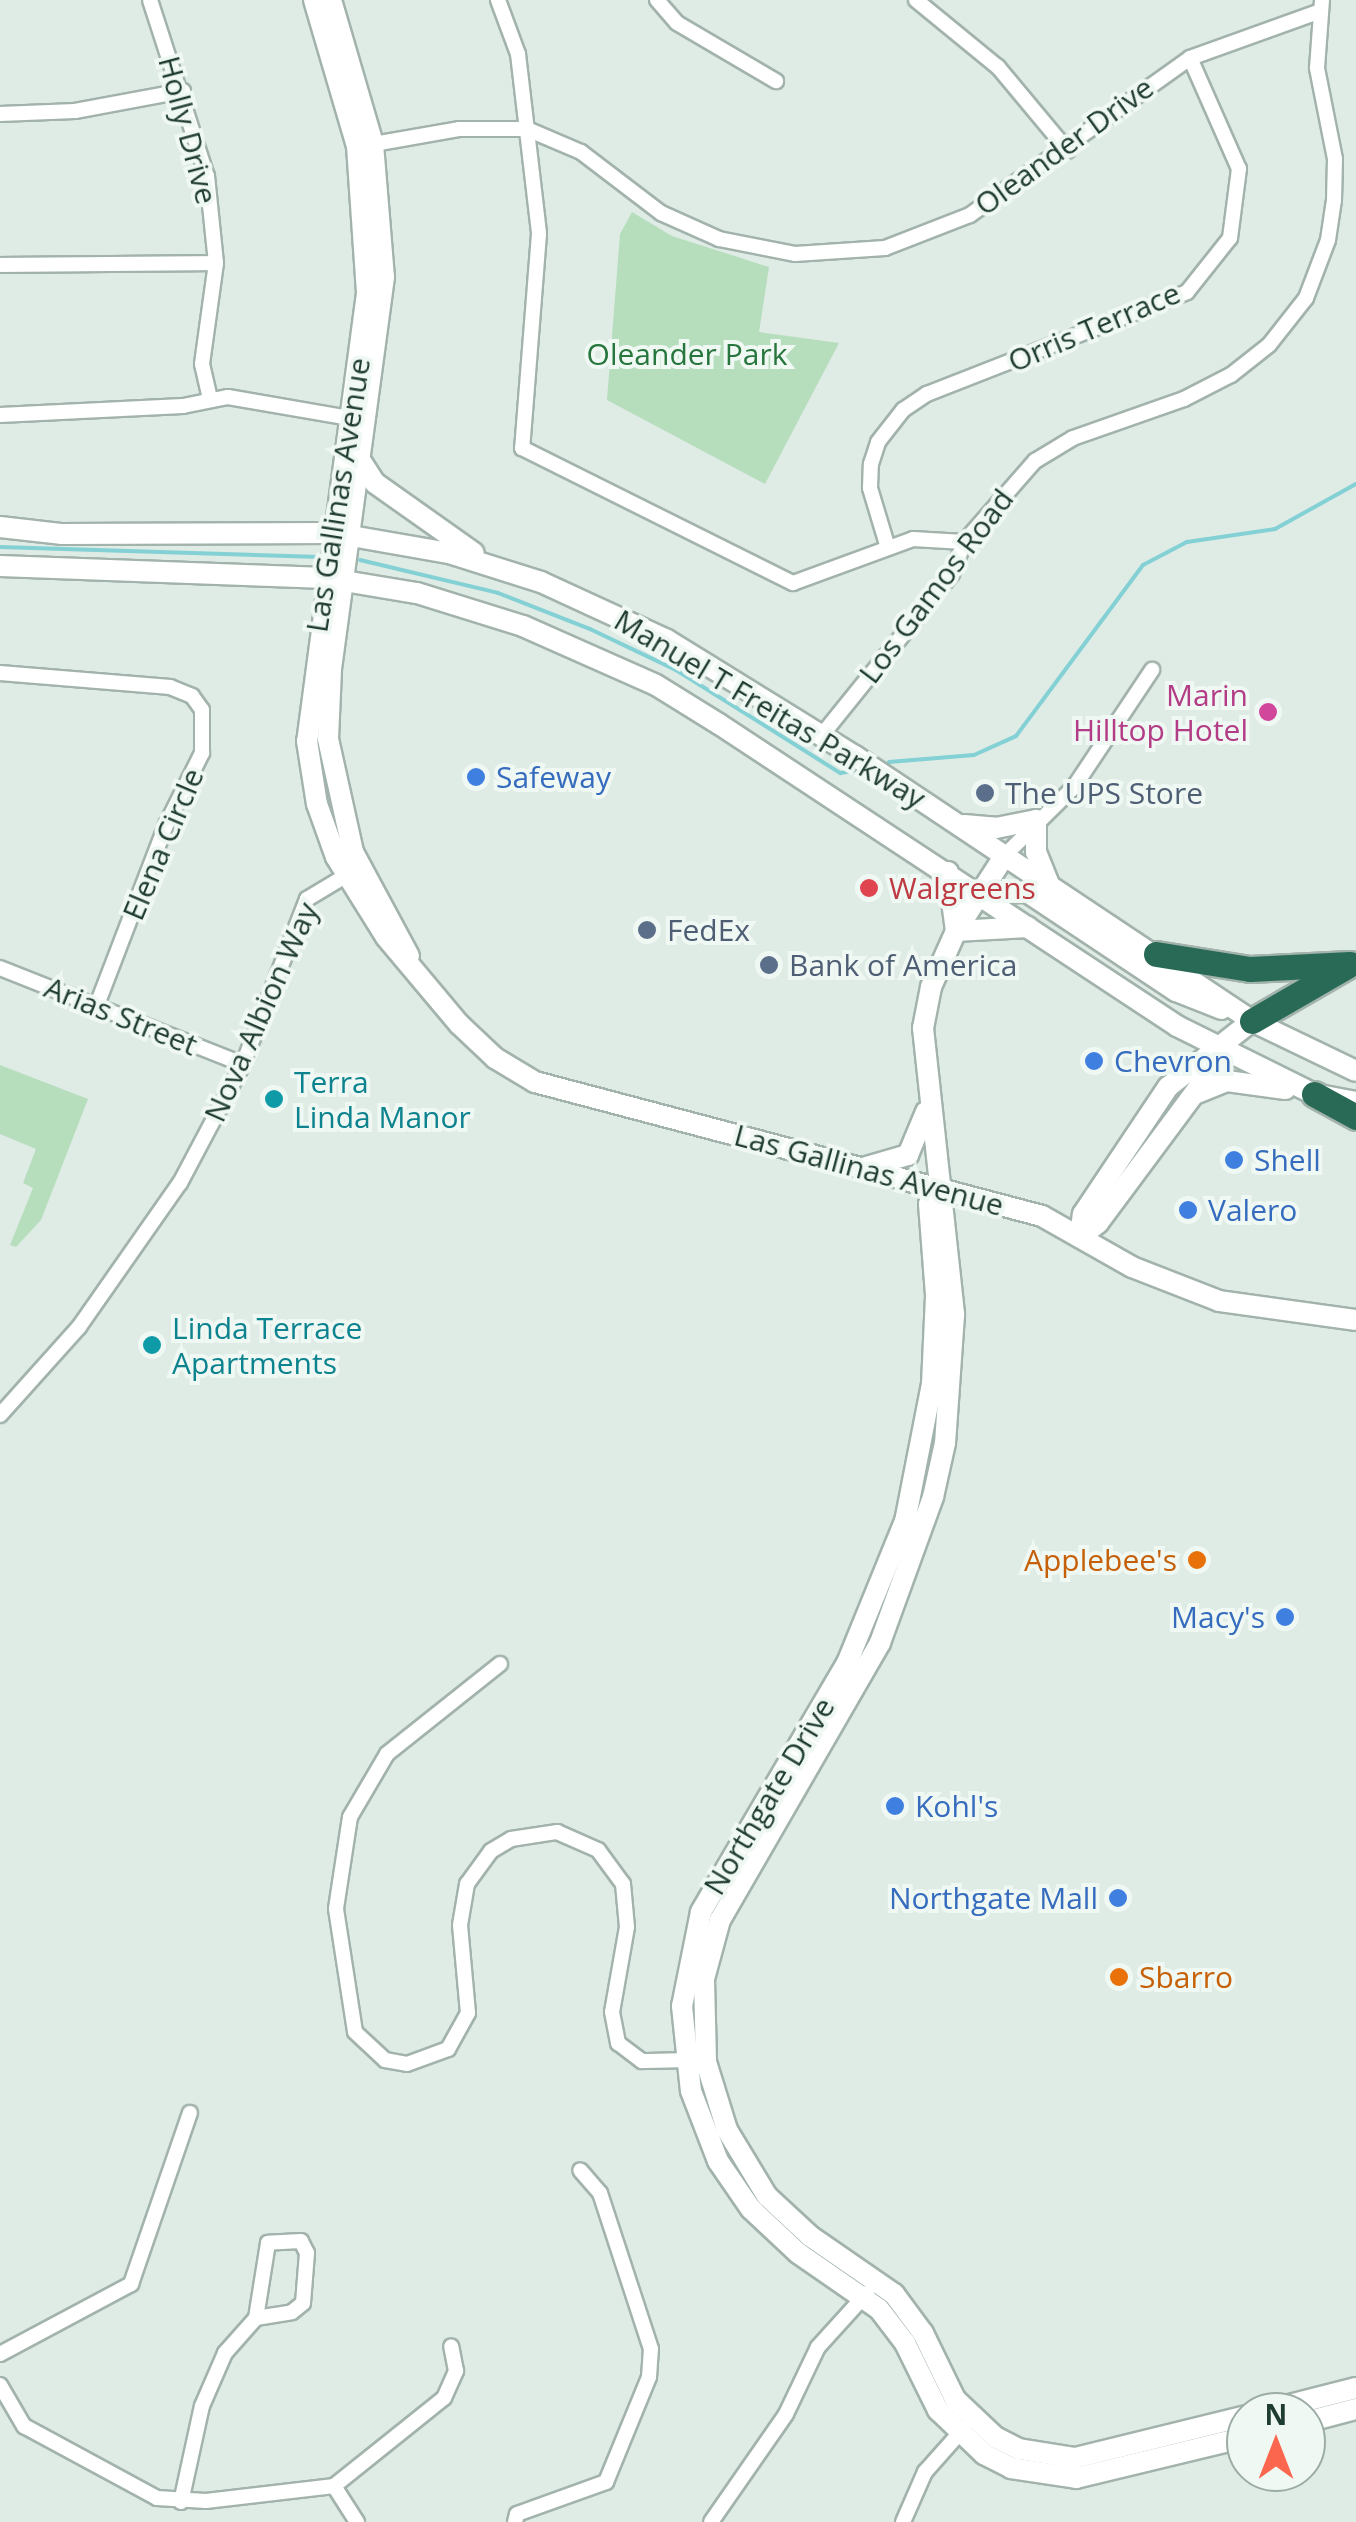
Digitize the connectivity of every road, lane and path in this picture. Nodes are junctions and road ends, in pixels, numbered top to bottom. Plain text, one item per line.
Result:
1 (150, 0) edge
2 (314, 0) edge
3 (331, 0) edge
4 (498, 0) edge
5 (657, 0) edge
6 (916, 0) edge
7 (1320, 6) edge
8 (1190, 58) junction
9 (776, 81) dead end
10 (184, 91) junction
11 (0, 114) edge
12 (527, 129) junction
13 (365, 145) junction
14 (1068, 151) junction
15 (216, 263) junction
16 (0, 265) edge
17 (210, 400) junction
18 (0, 415) edge
19 (360, 420) junction
20 (362, 463) junction
21 (0, 528) edge
22 (964, 542) junction
23 (888, 548) junction
24 (339, 557) junction
25 (488, 562) junction
26 (0, 566) edge
27 (1152, 670) dead end
28 (0, 672) edge
29 (822, 735) junction
30 (1036, 820) junction
31 (958, 824) junction
32 (1004, 855) junction
33 (354, 871) junction
34 (948, 872) junction
35 (1050, 886) junction
36 (981, 893) junction
37 (1028, 927) junction
38 (956, 930) junction
39 (1156, 954) junction
40 (1353, 962) edge
41 (0, 968) edge
42 (97, 1004) junction
43 (1157, 1014) junction
44 (1252, 1021) junction
45 (1219, 1049) junction
46 (243, 1064) junction
47 (1356, 1070) edge
48 (1168, 1088) junction
49 (1314, 1094) junction
50 (1187, 1099) junction
51 (1356, 1102) edge
52 (928, 1105) junction
53 (1356, 1118) edge
54 (860, 1168) junction
55 (938, 1187) junction
56 (984, 1198) junction
57 (948, 1236) junction
58 (1080, 1236) junction
59 (1356, 1320) edge
60 (0, 1414) edge
61 (935, 1440) junction
62 (500, 1664) dead end
63 (696, 2060) junction
64 (190, 2112) dead end
65 (580, 2170) dead end
66 (870, 2288) junction
67 (256, 2318) junction
68 (452, 2346) dead end
69 (0, 2354) edge
70 (0, 2385) edge
71 (1356, 2388) edge
72 (1326, 2396) edge
73 (1356, 2408) edge
74 (1326, 2416) edge
75 (1226, 2421) edge
76 (965, 2427) junction
77 (1226, 2442) edge
78 (334, 2486) junction
79 (182, 2502) junction
80 (357, 2522) edge
81 (514, 2522) edge
82 (711, 2522) edge
83 (903, 2522) edge

1 - 10 street, Holly Drive
2 - 13 main road, Las Gallinas Avenue
3 - 13 main road, Las Gallinas Avenue
4 - 12 street
5 - 9 street
6 - 14 street
7 - 8 street, Oleander Drive
7 - 22 street, Los Gamos Road
8 - 14 street, Oleander Drive
8 - 23 street, Orris Terrace
10 - 11 street
10 - 15 street, Holly Drive
12 - 13 street, Oleander Drive
12 - 14 street, Oleander Drive
12 - 23 street
13 - 19 main road, Las Gallinas Avenue
15 - 16 street
15 - 17 street, Holly Drive
17 - 18 street
17 - 19 street
19 - 20 main road, Las Gallinas Avenue
19 - 24 main road, Las Gallinas Avenue
20 - 24 main road, Las Gallinas Avenue
20 - 25 main road
21 - 24 main road, Manuel T Freitas Parkway
22 - 23 street
22 - 29 street, Los Gamos Road
24 - 25 main road, Manuel T Freitas Parkway
24 - 26 main road, Manuel T Freitas Parkway
24 - 33 main road, Las Gallinas Avenue
24 - 34 main road, Manuel T Freitas Parkway
25 - 29 main road, Manuel T Freitas Parkway
27 - 30 street, Northgate Drive
28 - 42 street, Elena Circle
29 - 31 main road, Manuel T Freitas Parkway
30 - 31 main road
30 - 32 street, Northgate Drive
30 - 35 main road
31 - 32 main road, Manuel T Freitas Parkway
32 - 34 main road
32 - 35 main road, Manuel T Freitas Parkway
32 - 36 main road, Northgate Drive
33 - 46 street, Nova Albion Way
33 - 54 main road, Las Gallinas Avenue
34 - 36 main road, Manuel T Freitas Parkway
34 - 38 main road
35 - 39 main road, Manuel T Freitas Parkway
36 - 37 main road, Manuel T Freitas Parkway
36 - 38 main road, Northgate Drive
36 - 44 main road
37 - 38 main road
37 - 43 main road, Manuel T Freitas Parkway
38 - 52 main road, Northgate Drive
39 - 40 highway
39 - 44 main road, Manuel T Freitas Parkway
40 - 44 highway
41 - 42 street, Arias Street
42 - 46 street, Arias Street
43 - 45 main road, Manuel T Freitas Parkway
43 - 48 main road
44 - 45 main road
44 - 47 main road, Manuel T Freitas Parkway
45 - 48 main road
45 - 49 main road, Manuel T Freitas Parkway
45 - 50 main road
46 - 60 street, Nova Albion Way
48 - 58 main road
49 - 50 main road
49 - 51 main road, Manuel T Freitas Parkway
49 - 53 highway
50 - 58 main road
52 - 54 main road
52 - 55 main road, Northgate Drive
54 - 55 main road, Las Gallinas Avenue
55 - 56 main road, Las Gallinas Avenue
55 - 57 main road, Northgate Drive
55 - 61 main road, Northgate Drive
56 - 57 main road
56 - 58 main road, Las Gallinas Avenue
57 - 61 main road, Northgate Drive
58 - 59 main road, Las Gallinas Avenue
61 - 63 main road, Northgate Drive
62 - 63 street
63 - 66 main road, Northgate Drive
64 - 69 street
65 - 81 street
66 - 76 main road, Northgate Drive
66 - 82 street
67 - 67 street
67 - 79 street
68 - 78 street
70 - 79 street
71 - 72 main road
73 - 74 main road
75 - 76 main road, Northgate Drive
76 - 77 main road, Northgate Drive
76 - 83 street
78 - 79 street
78 - 80 street

